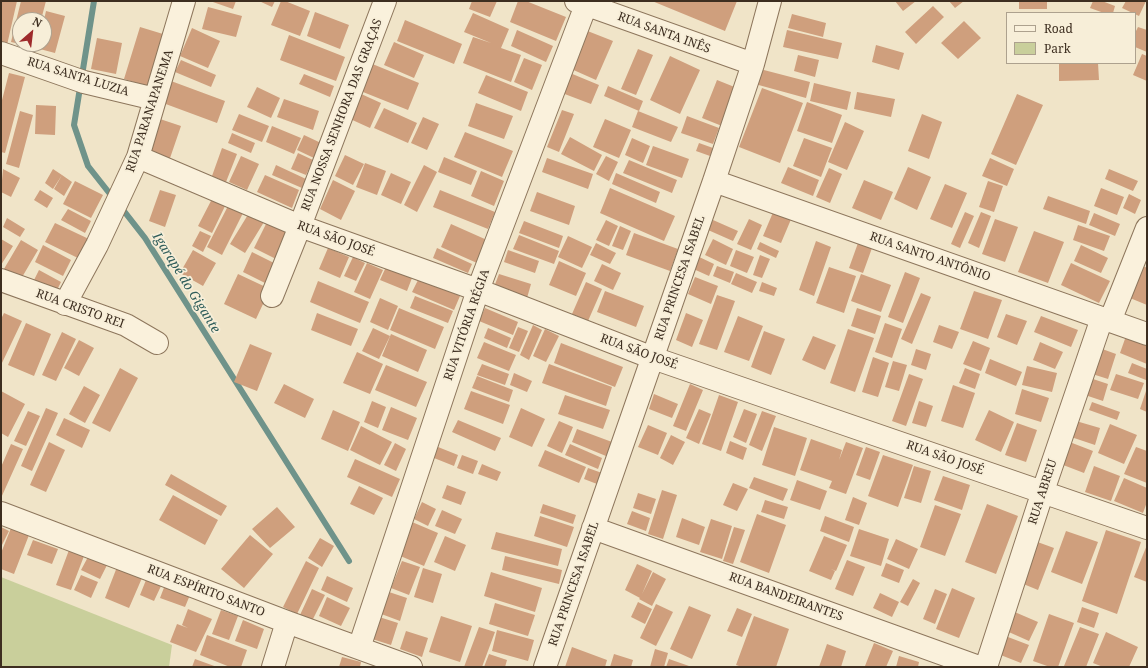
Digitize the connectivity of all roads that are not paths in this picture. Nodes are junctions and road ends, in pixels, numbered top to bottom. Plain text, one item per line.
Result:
1 (184, 1) edge
2 (385, 1) edge
3 (770, 1) edge
4 (581, 3) edge
5 (1, 53) edge
6 (753, 64) junction
7 (155, 99) junction
8 (138, 157) junction
9 (714, 181) junction
10 (300, 226) junction
11 (1147, 228) edge
12 (1, 280) edge
13 (478, 290) junction
14 (272, 296) dead end
15 (65, 304) junction
16 (1106, 320) junction
17 (1147, 334) edge
18 (157, 343) dead end
19 (653, 358) junction
20 (1043, 491) junction
21 (1, 514) edge
22 (593, 528) junction
23 (1147, 528) edge
24 (287, 622) junction
25 (359, 648) junction
26 (384, 662) edge
27 (273, 667) edge
28 (411, 667) edge
29 (545, 667) edge
30 (979, 667) edge
31 (986, 667) edge

1 - 7 street, RUA PARANAPANEMA
2 - 10 street, RUA NOSSA SENHORA DAS GRAÇAS
3 - 6 street, RUA PRINCESA ISABEL
4 - 6 street, RUA SANTA INÊS
4 - 13 street, RUA VITÓRIA RÉGIA
5 - 7 street, RUA SANTA LUZIA
6 - 9 street, RUA PRINCESA ISABEL
7 - 8 street, RUA PARANAPANEMA
8 - 10 street, RUA SÃO JOSÉ
8 - 15 street, RUA PARANAPANEMA
9 - 16 street, RUA SANTO ANTÔNIO
9 - 19 street, RUA PRINCESA ISABEL
10 - 13 street, RUA SÃO JOSÉ
10 - 14 street, RUA NOSSA SENHORA DAS GRAÇAS
11 - 16 street, RUA ABREU
12 - 15 street, RUA CRISTO REI
13 - 19 street, RUA SÃO JOSÉ
13 - 25 street, RUA VITÓRIA RÉGIA
15 - 18 street, RUA CRISTO REI
16 - 17 street, RUA SANTO ANTÔNIO
16 - 20 street, RUA ABREU
19 - 20 street, RUA SÃO JOSÉ
19 - 22 street, RUA PRINCESA ISABEL
20 - 23 street, RUA SÃO JOSÉ
20 - 31 street, RUA ABREU
21 - 24 street, RUA ESPÍRITO SANTO
22 - 29 street, RUA PRINCESA ISABEL
22 - 30 street, RUA BANDEIRANTES
24 - 25 street, RUA ESPÍRITO SANTO
24 - 27 street
25 - 26 street, RUA ESPÍRITO SANTO
26 - 28 street, RUA ESPÍRITO SANTO

